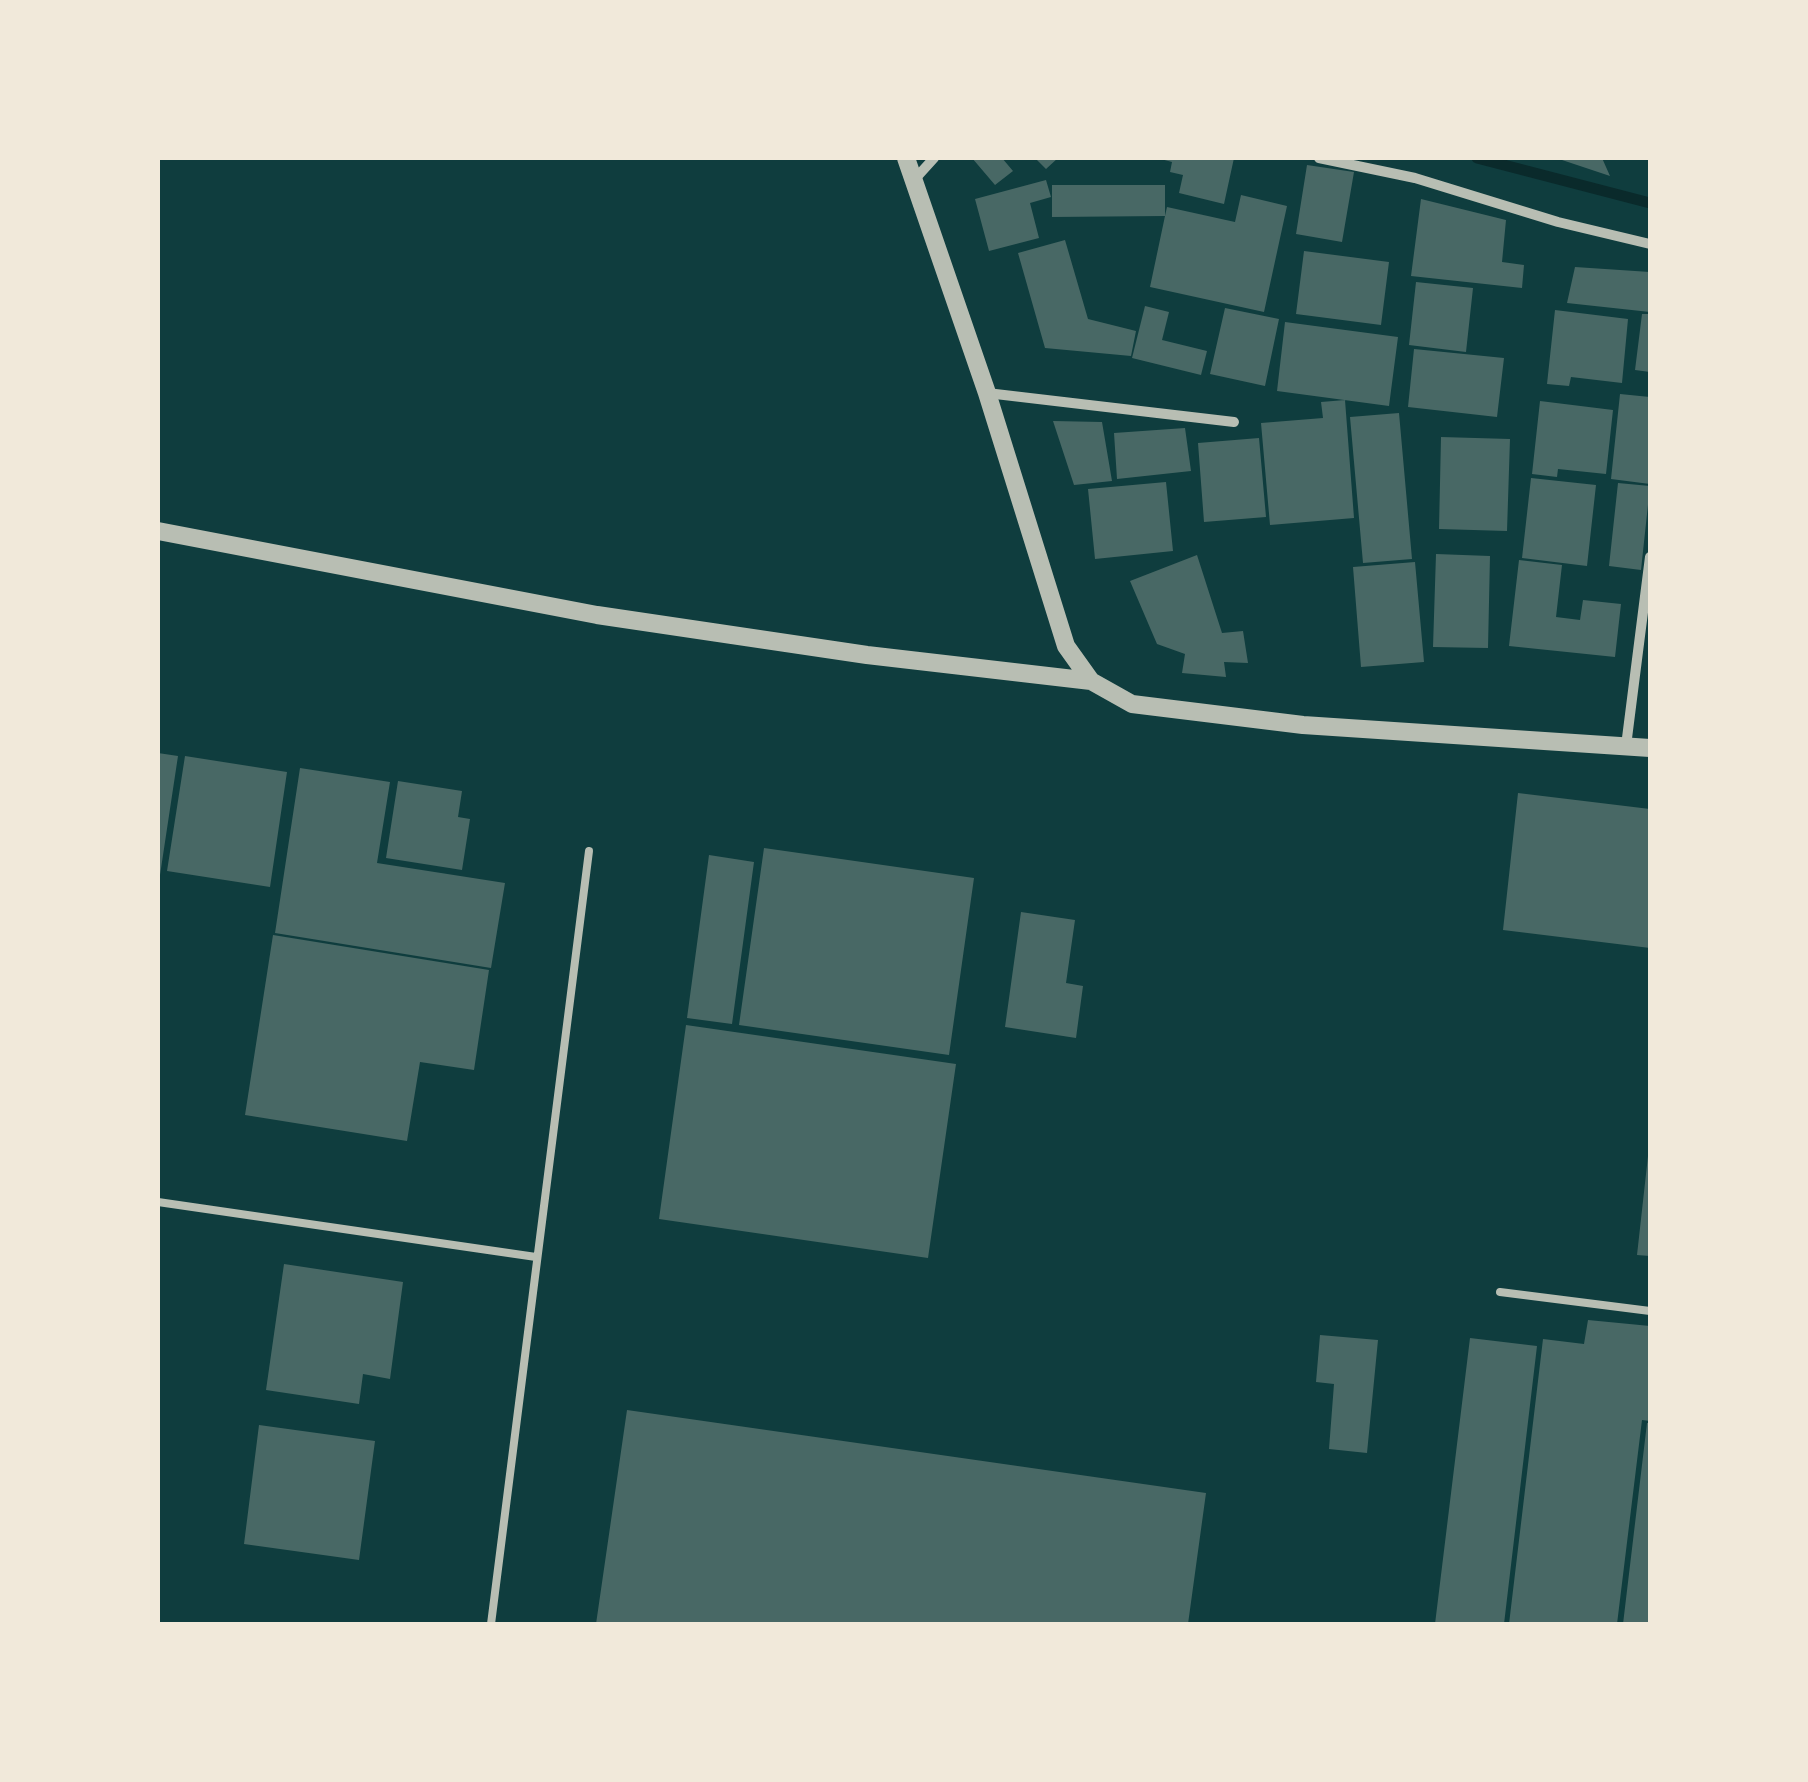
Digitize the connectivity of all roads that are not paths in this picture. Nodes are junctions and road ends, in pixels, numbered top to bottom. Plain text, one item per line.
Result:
1 (906, 158) edge
2 (934, 158) edge
3 (1319, 158) edge
4 (916, 179) junction
5 (1650, 244) edge
6 (987, 393) junction
7 (1234, 422) dead end
8 (158, 531) edge
9 (1650, 557) edge
10 (1091, 681) junction
11 (1626, 746) junction
12 (1650, 748) edge
13 (589, 850) dead end
14 (158, 1202) edge
15 (536, 1256) junction
16 (1500, 1292) dead end
17 (1650, 1311) edge
18 (491, 1624) edge

1 - 4 street
2 - 4 street
3 - 5 street
4 - 6 street
6 - 7 street
6 - 10 street
8 - 10 street
9 - 11 street
10 - 11 street
11 - 12 street
13 - 15 lane
14 - 15 lane
15 - 18 lane
16 - 17 lane

